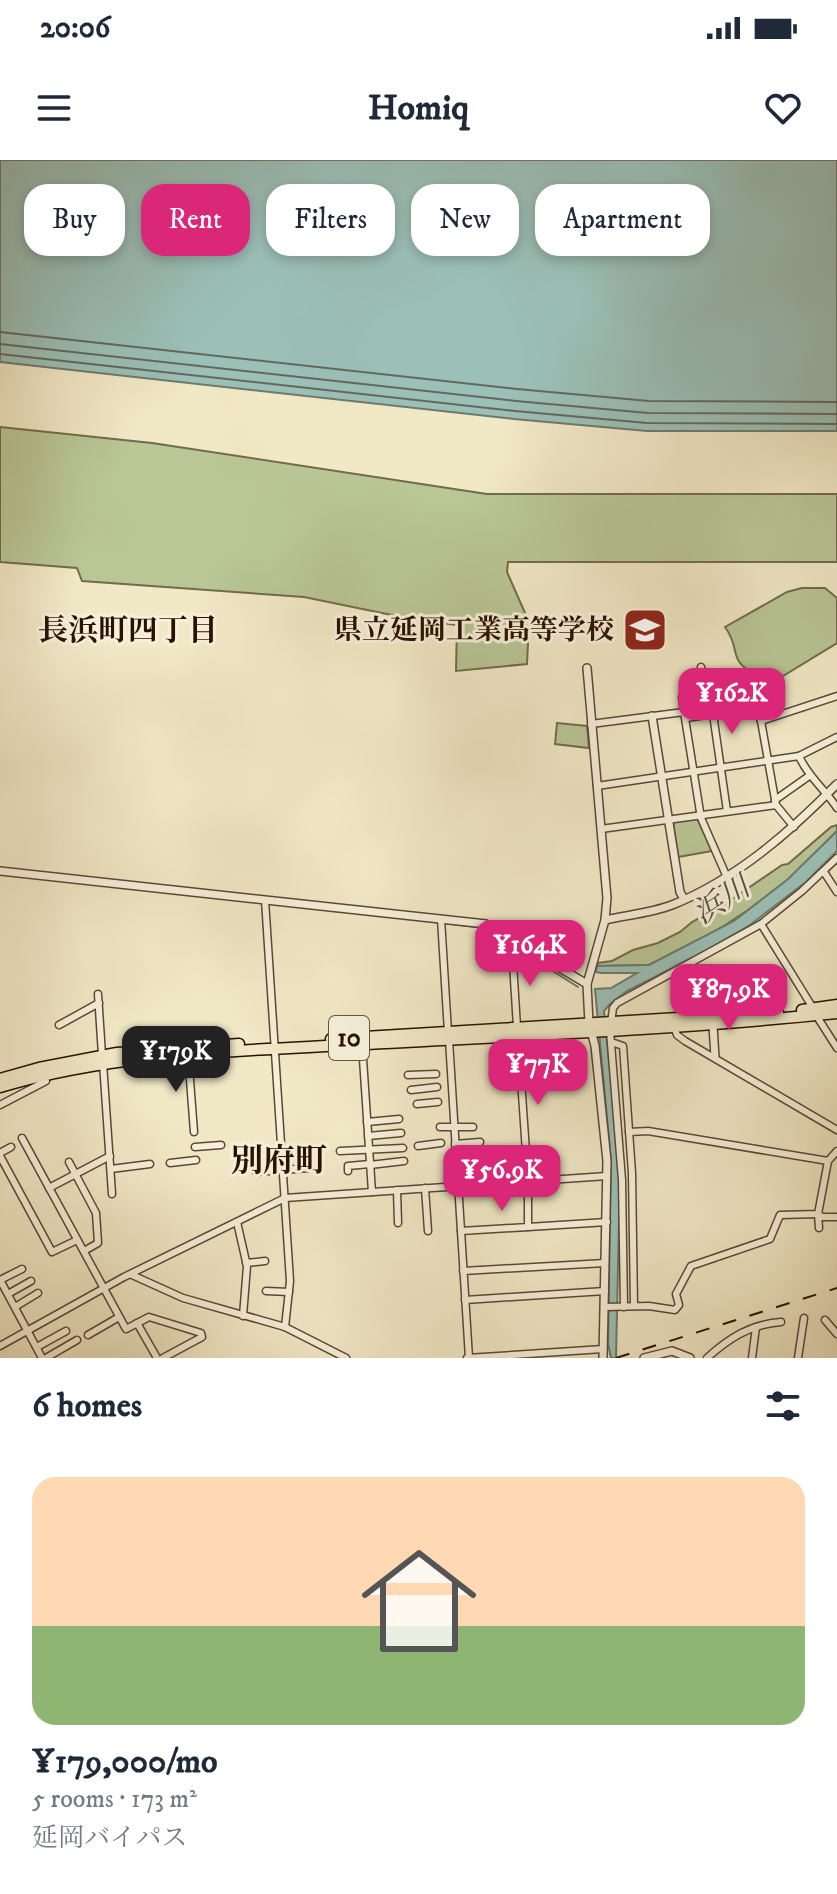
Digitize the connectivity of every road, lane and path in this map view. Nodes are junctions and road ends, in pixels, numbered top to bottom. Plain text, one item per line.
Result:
1 (701, 667) dead end
2 (587, 668) dead end
3 (837, 696) edge
4 (682, 697) dead end
5 (713, 714) junction
6 (685, 715) junction
7 (652, 716) junction
8 (761, 721) junction
9 (591, 724) junction
10 (837, 737) edge
11 (799, 756) junction
12 (767, 762) junction
13 (721, 769) junction
14 (695, 772) junction
15 (809, 776) junction
16 (661, 777) junction
17 (837, 784) edge
18 (597, 786) junction
19 (828, 793) junction
20 (775, 803) junction
21 (837, 808) edge
22 (727, 811) junction
23 (700, 815) junction
24 (668, 819) junction
25 (794, 827) junction
26 (601, 829) junction
27 (837, 858) edge
28 (0, 871) edge
29 (824, 872) junction
30 (726, 875) junction
31 (837, 892) edge
32 (684, 899) junction
33 (265, 900) junction
34 (441, 919) junction
35 (605, 920) junction
36 (761, 924) junction
37 (516, 941) junction
38 (687, 966) junction
39 (587, 984) junction
40 (98, 994) dead end
41 (99, 1003) junction
42 (837, 1005) edge
43 (815, 1012) junction
44 (837, 1013) edge
45 (713, 1017) junction
46 (59, 1025) dead end
47 (674, 1027) junction
48 (603, 1028) junction
49 (518, 1032) junction
50 (448, 1036) junction
51 (362, 1044) junction
52 (275, 1046) junction
53 (837, 1048) edge
54 (188, 1054) junction
55 (715, 1057) junction
56 (102, 1059) junction
57 (44, 1071) junction
58 (436, 1074) dead end
59 (408, 1075) dead end
60 (0, 1079) edge
61 (0, 1087) edge
62 (437, 1087) dead end
63 (411, 1090) dead end
64 (438, 1102) dead end
65 (417, 1104) dead end
66 (0, 1105) edge
67 (399, 1119) dead end
68 (367, 1122) junction
69 (467, 1125) dead end
70 (440, 1127) dead end
71 (454, 1127) junction
72 (837, 1130) edge
73 (194, 1132) dead end
74 (629, 1132) junction
75 (401, 1133) dead end
76 (368, 1136) junction
77 (22, 1138) dead end
78 (0, 1140) edge
79 (480, 1142) dead end
80 (441, 1143) dead end
81 (455, 1144) junction
82 (221, 1145) dead end
83 (418, 1146) dead end
84 (195, 1147) dead end
85 (403, 1148) dead end
86 (369, 1150) junction
87 (340, 1151) dead end
88 (837, 1151) edge
89 (4, 1152) edge
90 (282, 1155) junction
91 (110, 1156) junction
92 (255, 1158) dead end
93 (196, 1160) dead end
94 (404, 1161) dead end
95 (828, 1161) junction
96 (69, 1162) dead end
97 (170, 1163) dead end
98 (150, 1164) dead end
99 (370, 1164) junction
100 (308, 1168) dead end
101 (111, 1169) junction
102 (283, 1170) junction
103 (348, 1171) dead end
104 (256, 1172) dead end
105 (75, 1174) junction
106 (607, 1176) junction
107 (528, 1181) junction
108 (457, 1186) junction
109 (49, 1188) junction
110 (425, 1188) junction
111 (397, 1190) junction
112 (372, 1192) junction
113 (112, 1194) dead end
114 (285, 1198) junction
115 (818, 1214) junction
116 (837, 1217) edge
117 (237, 1222) junction
118 (607, 1222) junction
119 (398, 1223) dead end
120 (528, 1227) junction
121 (819, 1228) dead end
122 (428, 1231) dead end
123 (461, 1231) junction
124 (77, 1240) junction
125 (84, 1251) junction
126 (265, 1261) dead end
127 (246, 1263) junction
128 (605, 1263) junction
129 (22, 1269) dead end
130 (463, 1271) junction
131 (132, 1275) junction
132 (0, 1280) edge
133 (31, 1281) dead end
134 (104, 1289) junction
135 (266, 1291) dead end
136 (605, 1291) junction
137 (289, 1292) junction
138 (38, 1293) dead end
139 (8, 1294) junction
140 (465, 1300) junction
141 (634, 1306) junction
142 (15, 1307) junction
143 (606, 1307) junction
144 (623, 1307) junction
145 (243, 1316) junction
146 (119, 1317) junction
147 (804, 1318) dead end
148 (825, 1320) dead end
149 (781, 1322) dead end
150 (137, 1323) junction
151 (285, 1327) junction
152 (756, 1327) junction
153 (28, 1330) junction
154 (66, 1331) dead end
155 (837, 1334) edge
156 (88, 1335) dead end
157 (77, 1340) dead end
158 (0, 1346) edge
159 (37, 1347) junction
160 (603, 1354) edge
161 (512, 1356) edge
162 (44, 1358) edge
163 (157, 1358) edge
164 (163, 1358) edge
165 (346, 1358) edge
166 (468, 1358) edge
167 (644, 1358) edge
168 (690, 1358) edge
169 (707, 1358) edge
170 (752, 1358) edge
171 (798, 1358) edge

1 - 5 street
2 - 9 street
3 - 8 street
4 - 6 street
5 - 6 street
5 - 8 street
5 - 13 street
6 - 7 street
6 - 14 street
7 - 9 street
7 - 16 street
8 - 12 street
9 - 18 street
10 - 11 street
11 - 12 street
11 - 15 street
12 - 13 street
12 - 20 street
13 - 14 street
13 - 22 street
14 - 16 street
14 - 23 street
15 - 19 street
15 - 20 street
16 - 18 street
16 - 24 street
17 - 19 street
18 - 26 street
19 - 21 street
19 - 25 street
20 - 22 street
20 - 25 street
22 - 23 street
23 - 24 street
23 - 30 street
24 - 26 street
24 - 32 street
25 - 30 street
26 - 35 street
27 - 29 street
28 - 33 street
29 - 31 street
29 - 36 street
30 - 32 street
32 - 35 street
33 - 34 street
33 - 52 street
34 - 37 street
34 - 50 street
35 - 39 street
36 - 38 street
36 - 43 street
37 - 39 street
37 - 49 street
38 - 45 street
38 - 48 street
39 - 48 street
40 - 41 street
41 - 46 street
41 - 56 street
42 - 43 highway, 10
43 - 44 highway, 10
43 - 45 highway, 10
43 - 53 street
45 - 47 highway, 10
45 - 48 highway, 10
45 - 55 street
47 - 48 highway, 10
47 - 55 street
48 - 49 highway, 10
48 - 74 street
48 - 106 street
48 - 144 street
49 - 50 highway, 10
49 - 107 street
50 - 51 highway, 10
50 - 52 highway, 10
50 - 71 street
51 - 52 highway, 10
51 - 68 street
52 - 54 highway, 10
52 - 56 highway, 10
52 - 90 street
54 - 56 highway, 10
54 - 73 street
55 - 72 street
56 - 57 highway, 10
56 - 91 street
57 - 60 highway, 10
57 - 61 highway, 10
57 - 66 street
58 - 59 street
62 - 63 street
64 - 65 street
67 - 68 street
68 - 76 street
69 - 71 street
70 - 71 street
71 - 81 street
74 - 95 street
74 - 141 street
75 - 76 street
76 - 86 street
77 - 109 street
78 - 89 street
79 - 81 street
80 - 83 street
81 - 108 street
82 - 84 street
85 - 86 street
86 - 87 street
86 - 99 street
88 - 95 street
89 - 124 street
90 - 92 street
90 - 102 street
91 - 101 street
91 - 105 street
93 - 97 street
94 - 99 street
95 - 115 street
96 - 105 street
98 - 101 street
99 - 103 street
99 - 112 street
100 - 102 street
101 - 113 street
102 - 104 street
102 - 114 street
105 - 109 street
105 - 125 street
106 - 107 street
106 - 118 street
107 - 108 street
107 - 120 street
108 - 110 street
108 - 123 street
109 - 124 street
110 - 111 street
110 - 122 street
111 - 112 street
111 - 119 street
112 - 114 street
114 - 117 street
114 - 137 street
115 - 116 street
115 - 121 street
115 - 141 street
117 - 127 street
117 - 131 street
118 - 120 street
118 - 128 street
120 - 123 street
123 - 130 street
124 - 125 street
125 - 134 street
126 - 127 street
127 - 145 street
128 - 130 street
128 - 136 street
129 - 132 street
130 - 140 street
131 - 134 street
131 - 145 street
132 - 139 street
133 - 139 street
134 - 146 street
134 - 153 street
135 - 137 street
136 - 140 street
136 - 143 street
137 - 151 street
138 - 142 street
139 - 142 street
140 - 166 street
141 - 144 street
142 - 153 street
143 - 144 street
143 - 160 street
145 - 151 street
146 - 150 street
146 - 156 street
147 - 171 street
148 - 155 street
149 - 152 street
150 - 163 street
150 - 164 street
151 - 165 street
152 - 169 street
152 - 170 street
153 - 158 street
153 - 159 street
154 - 159 street
157 - 162 street
159 - 162 street
160 - 161 street
161 - 166 street
167 - 168 street

